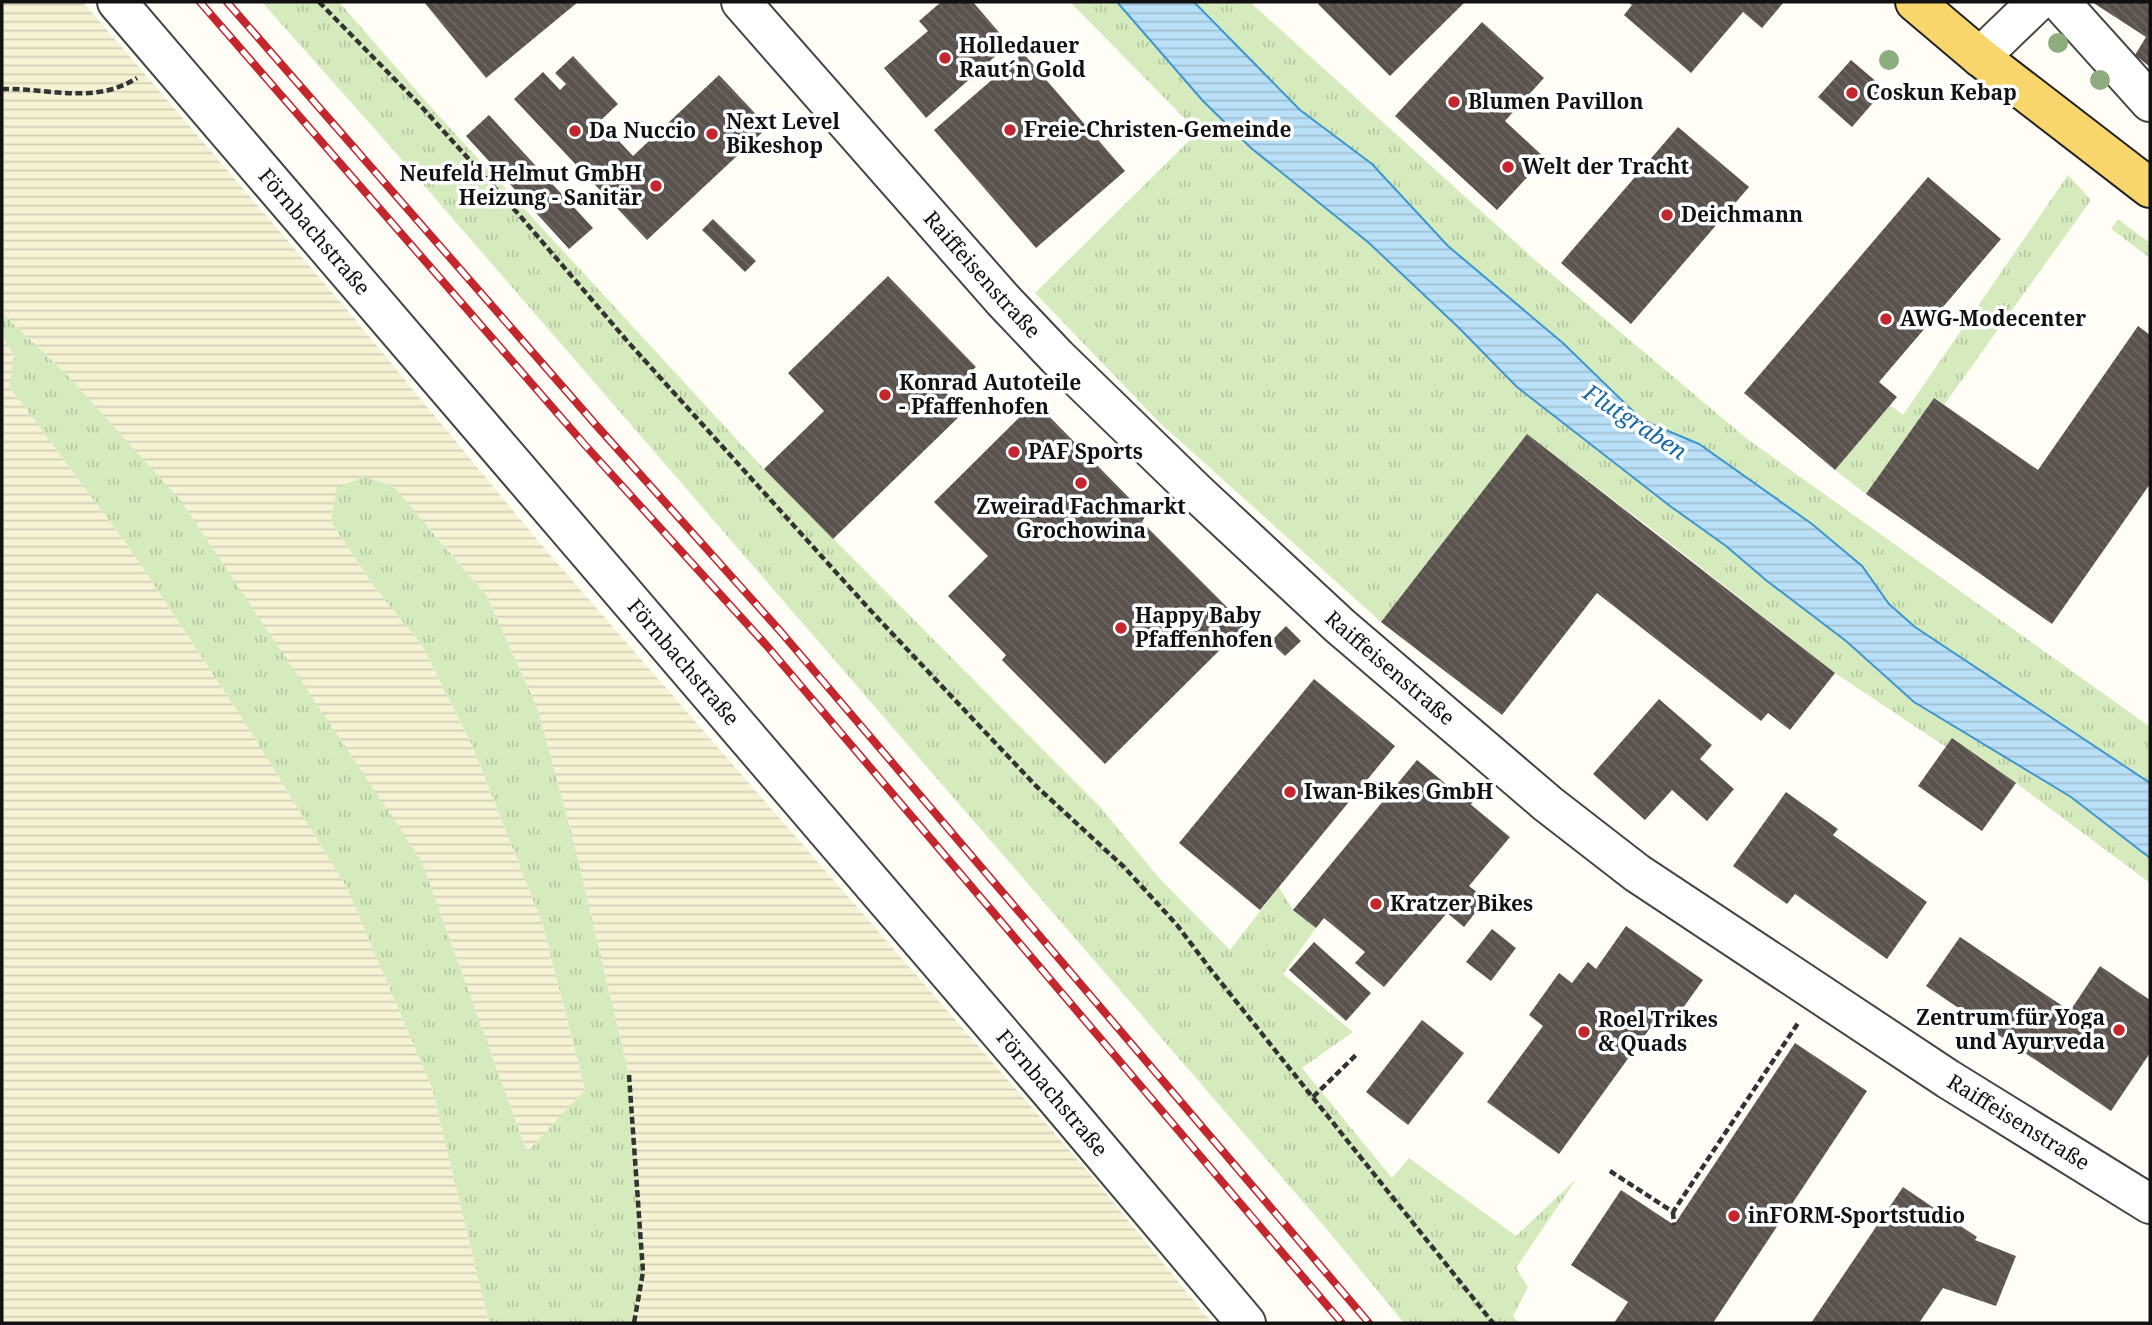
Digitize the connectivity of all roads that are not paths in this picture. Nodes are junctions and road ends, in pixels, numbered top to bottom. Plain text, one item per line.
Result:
1 (117, 2) edge
2 (741, 2) edge
3 (1915, 2) edge
4 (2037, 2) edge
5 (2060, 2) edge
6 (1980, 57) junction
7 (2150, 102) edge
8 (2150, 188) edge
9 (2150, 1204) edge
10 (1246, 1323) edge

1 - 10 street, Förnbachstraße
2 - 9 street, Raiffeisenstraße
3 - 6 main road
4 - 6 street
5 - 7 street
6 - 8 main road

